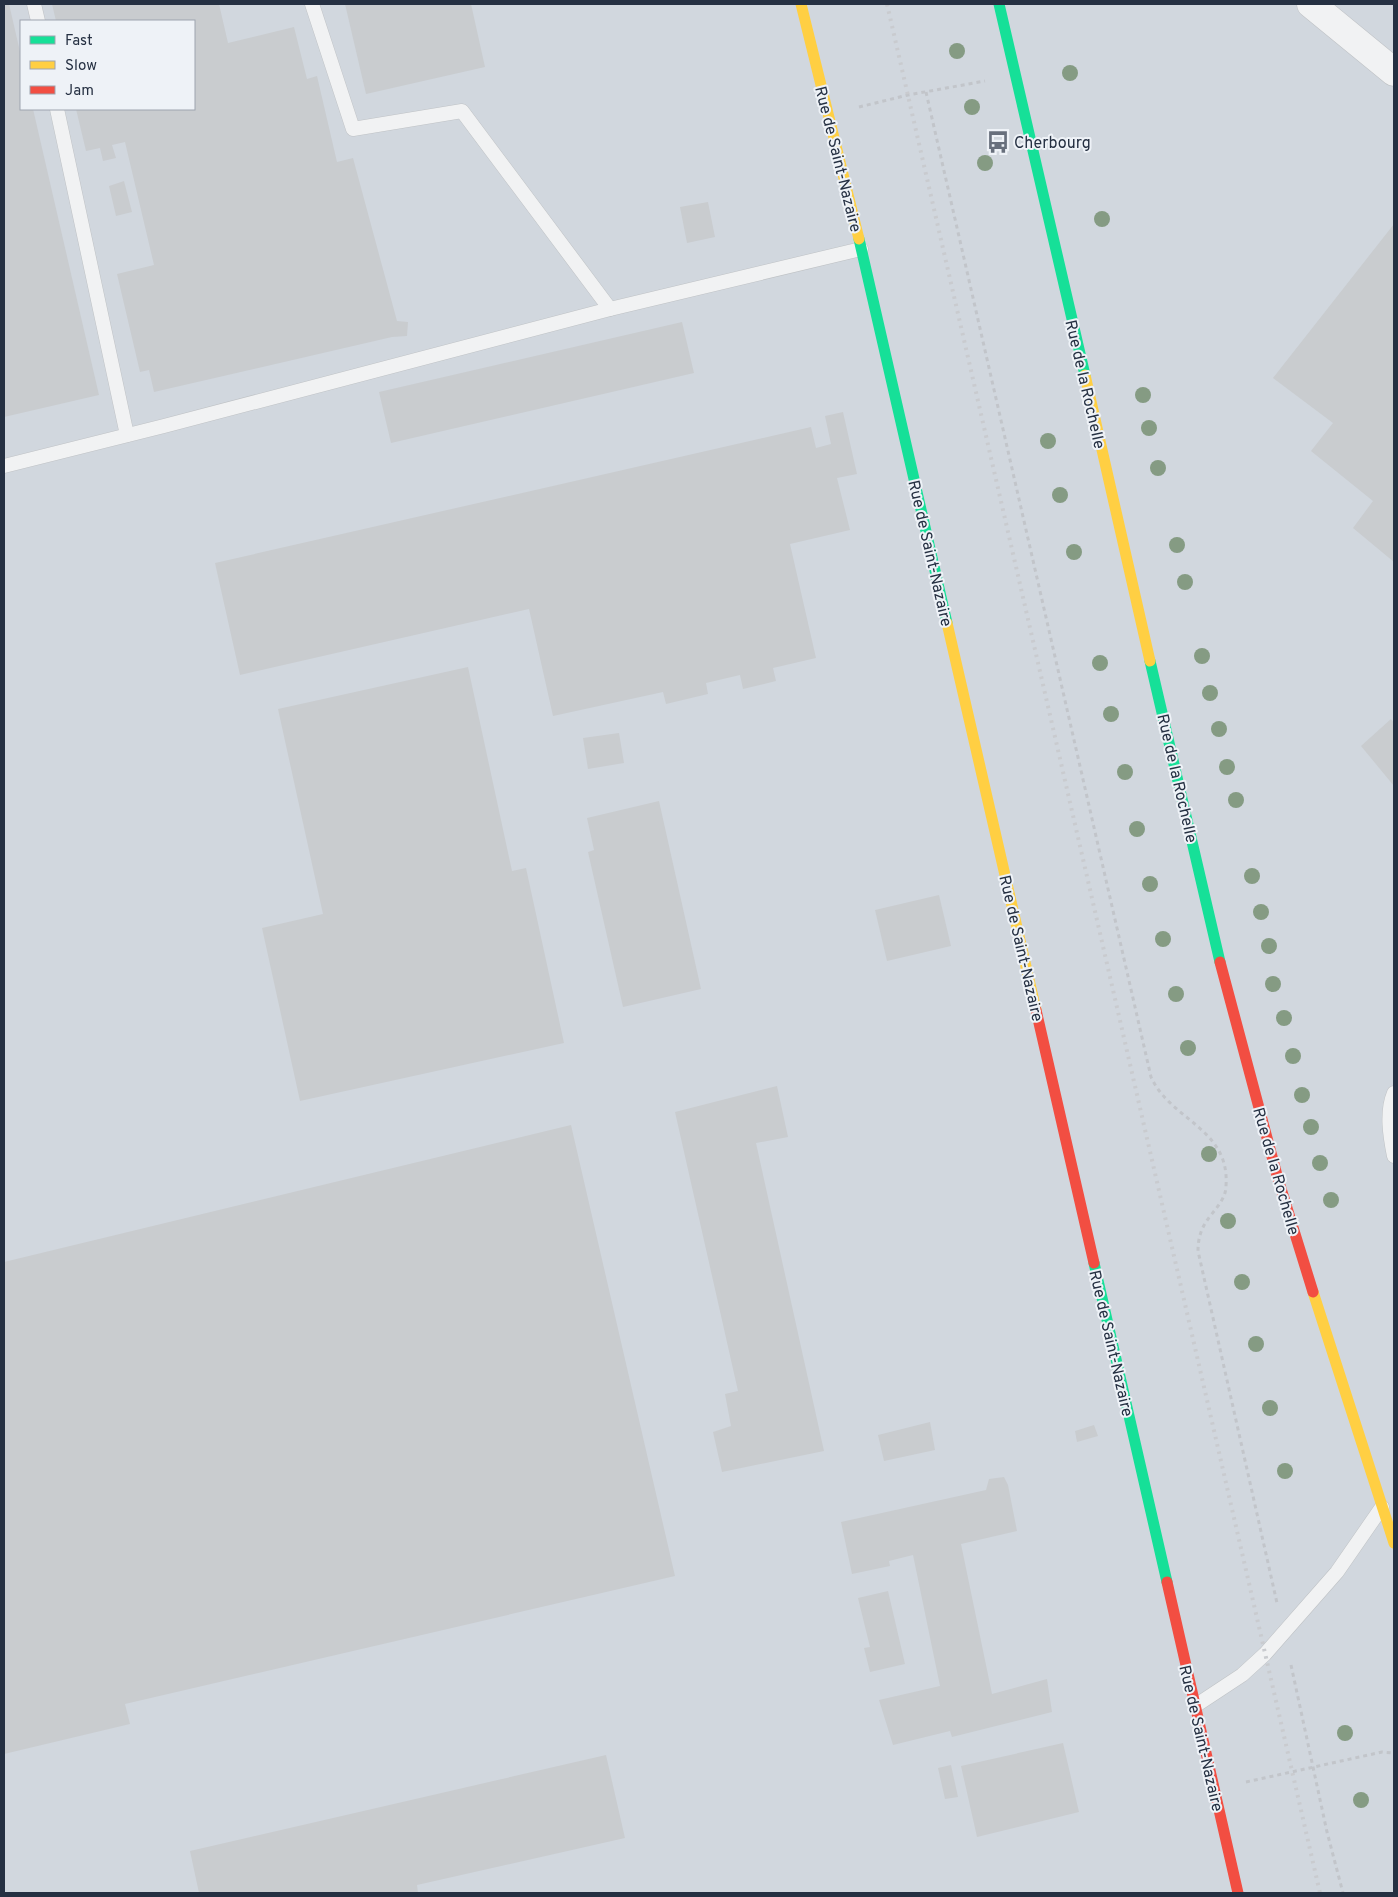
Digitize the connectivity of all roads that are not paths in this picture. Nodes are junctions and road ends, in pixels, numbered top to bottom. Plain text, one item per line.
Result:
1 (34, 4) edge
2 (312, 4) edge
3 (801, 4) edge
4 (999, 4) edge
5 (1311, 4) edge
6 (38, 20) edge
7 (1394, 72) edge
8 (57, 110) edge
9 (861, 249) junction
10 (610, 309) junction
11 (127, 435) junction
12 (4, 466) edge
13 (1394, 1093) edge
14 (1394, 1156) edge
15 (1382, 1507) junction
16 (1394, 1543) edge
17 (1195, 1706) junction
18 (1238, 1893) edge

1 - 6 lane
2 - 10 lane
3 - 9 street, Rue de Saint-Nazaire
4 - 15 street, Rue de la Rochelle
5 - 7 street
8 - 11 lane
9 - 10 lane
9 - 17 street, Rue de Saint-Nazaire
10 - 11 lane
11 - 12 lane
13 - 14 lane
15 - 16 street, Rue de la Rochelle
15 - 17 lane
17 - 18 street, Rue de Saint-Nazaire

